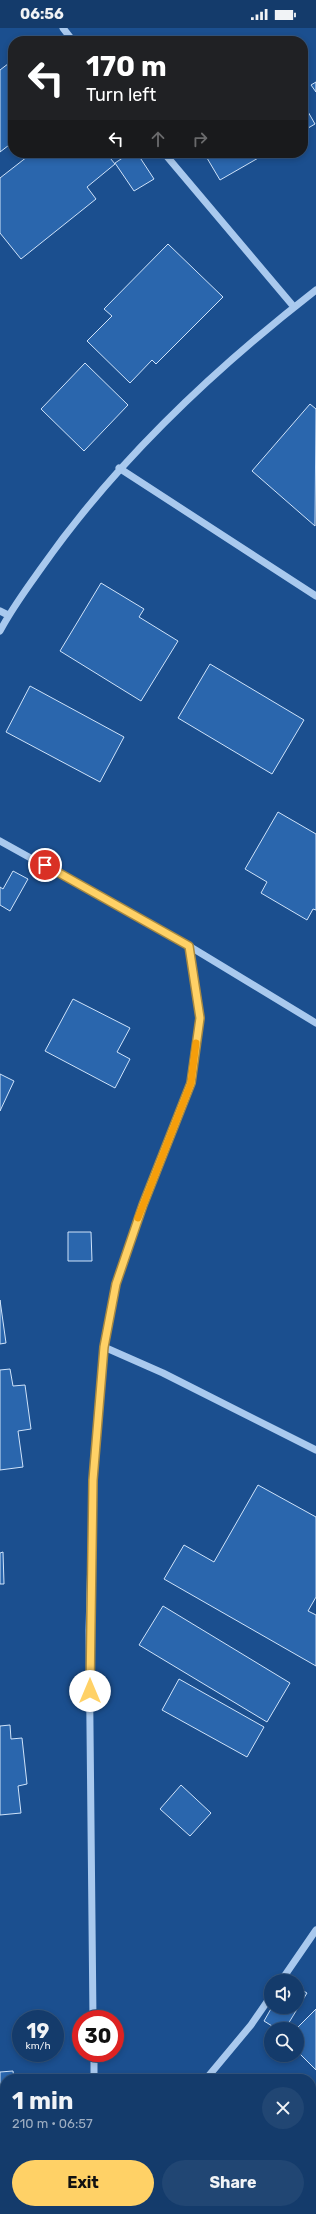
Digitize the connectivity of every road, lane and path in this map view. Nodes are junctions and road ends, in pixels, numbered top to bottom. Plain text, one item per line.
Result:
1 (63, 28) edge
2 (69, 36) edge
3 (168, 158) edge
4 (316, 290) edge
5 (294, 307) junction
6 (119, 468) junction
7 (316, 596) edge
8 (0, 610) edge
9 (8, 615) junction
10 (0, 631) edge
11 (0, 841) edge
12 (189, 946) junction
13 (316, 1023) edge
14 (104, 1347) junction
15 (316, 1450) edge
16 (316, 1930) edge
17 (286, 1974) edge
18 (264, 2006) edge
19 (93, 2010) edge
20 (94, 2062) edge
21 (94, 2074) edge
22 (210, 2074) edge

1 - 2 street
3 - 5 street
4 - 5 street
5 - 6 street
6 - 7 street
6 - 9 street
8 - 9 street
9 - 10 street
11 - 12 street
12 - 13 street
12 - 14 street
14 - 15 street
14 - 19 street
16 - 17 street
18 - 22 street
20 - 21 street

